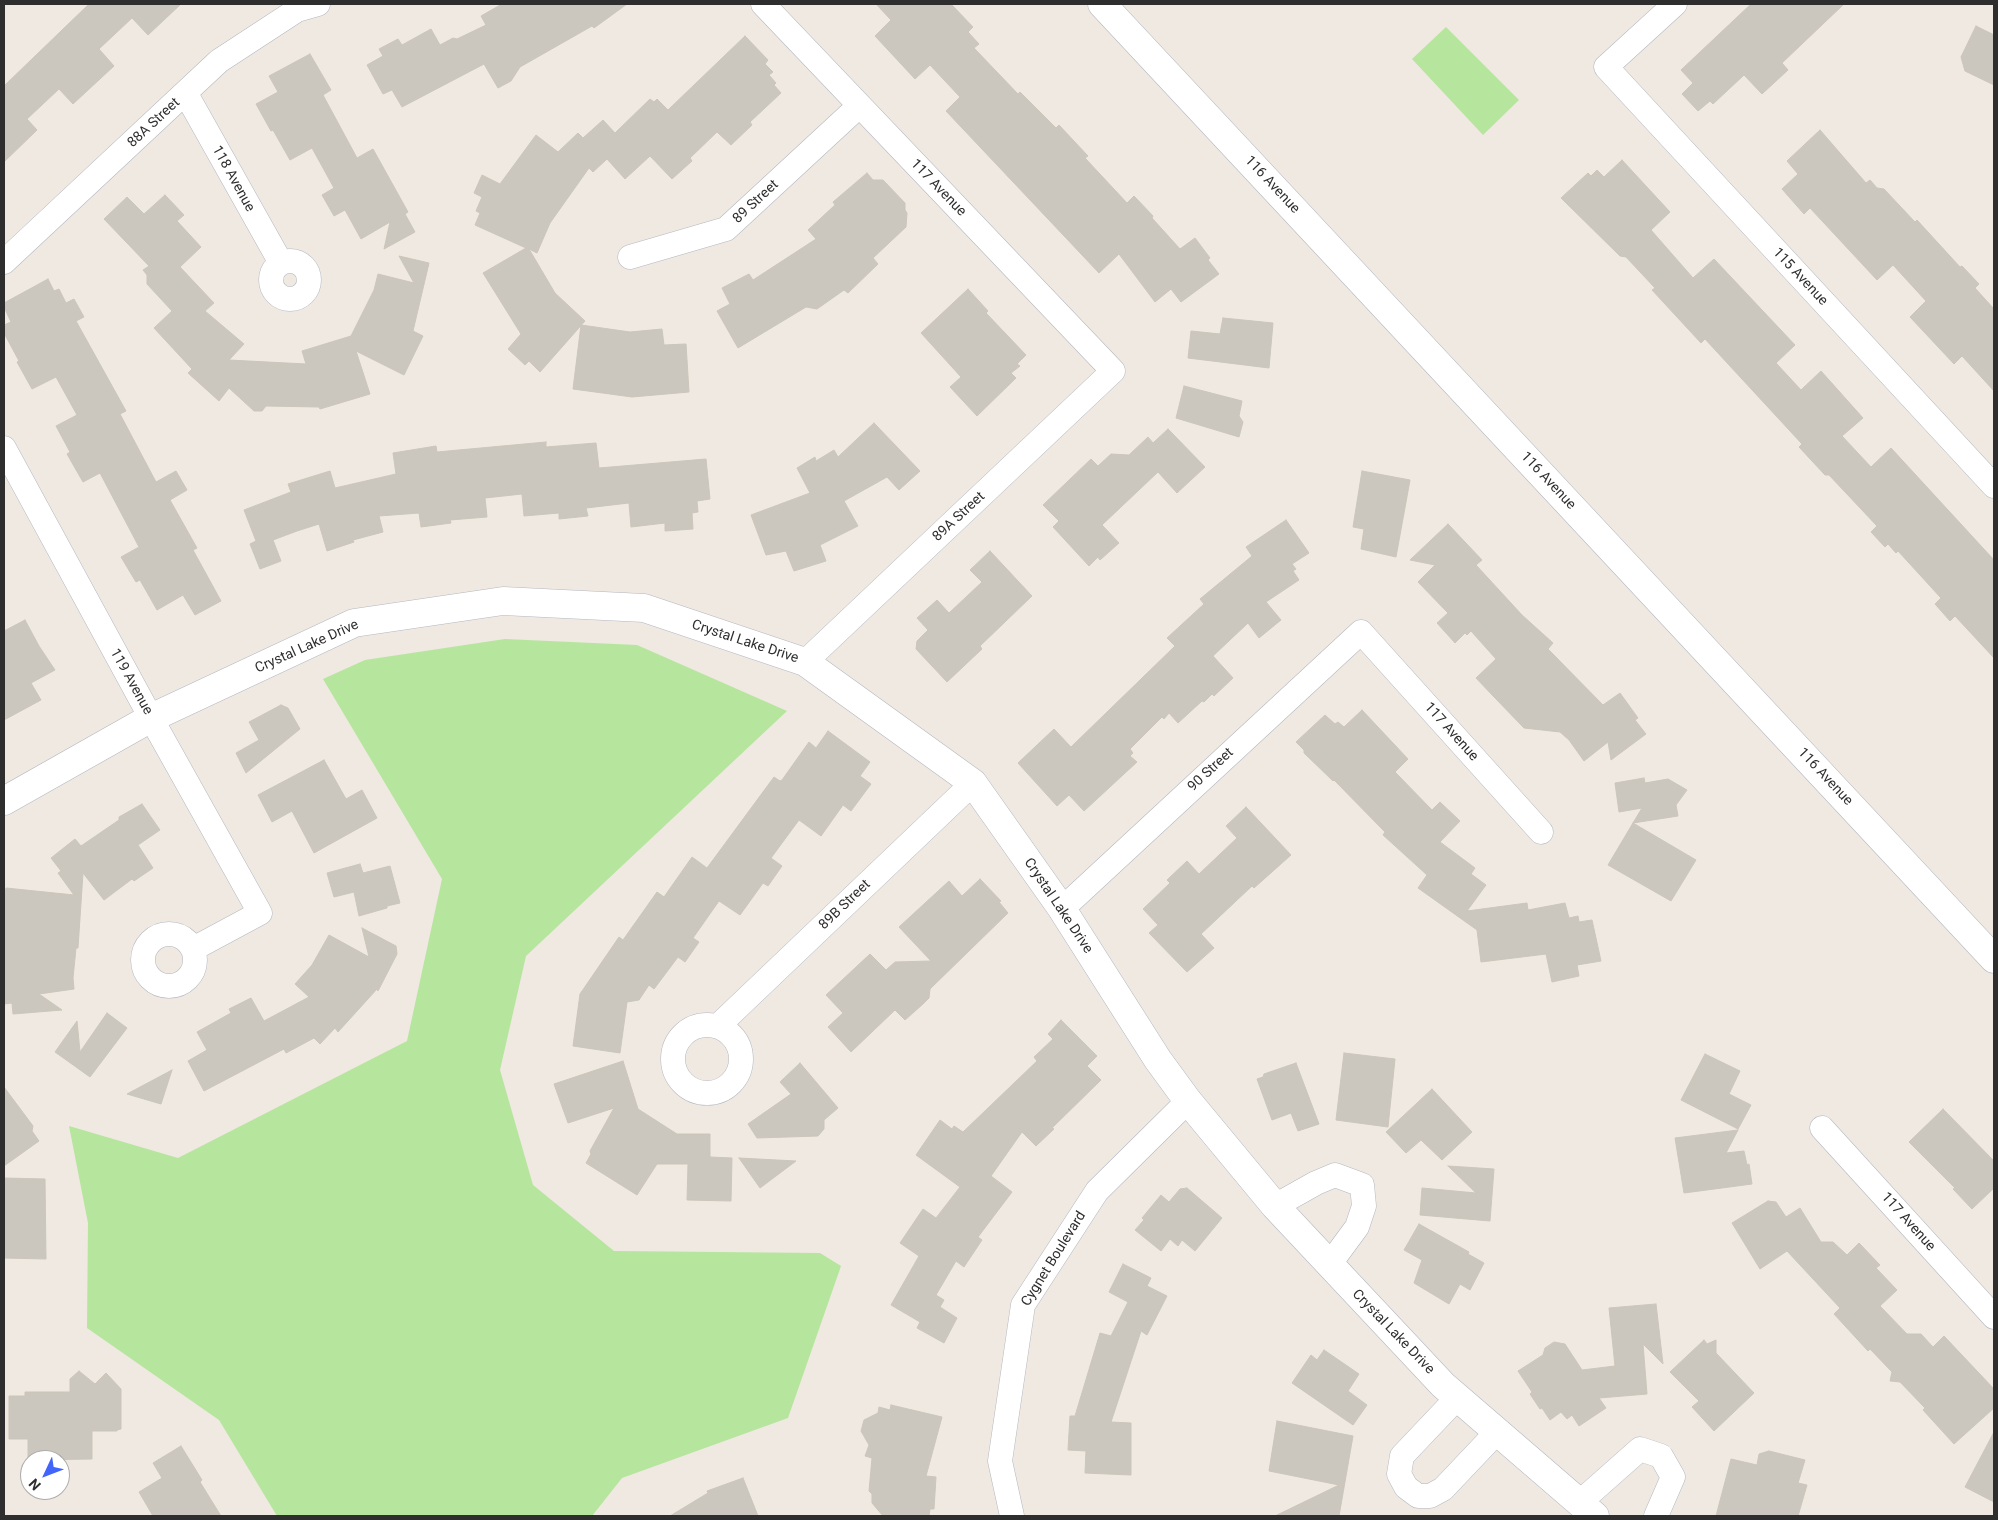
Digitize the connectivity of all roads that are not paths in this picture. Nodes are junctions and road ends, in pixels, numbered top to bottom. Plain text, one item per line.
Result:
1 (318, 4) edge
2 (763, 4) edge
3 (1102, 4) edge
4 (1675, 4) edge
5 (186, 94) junction
6 (859, 106) junction
7 (630, 257) dead end
8 (4, 262) edge
9 (281, 263) dead end
10 (1113, 371) joint
11 (4, 448) edge
12 (1994, 486) edge
13 (1361, 632) joint
14 (805, 662) junction
15 (151, 718) junction
16 (973, 783) junction
17 (4, 801) edge
18 (1541, 832) dead end
19 (1062, 909) junction
20 (193, 950) dead end
21 (1994, 959) edge
22 (718, 1026) dead end
23 (1188, 1101) junction
24 (1822, 1128) dead end
25 (1275, 1206) junction
26 (1329, 1265) junction
27 (1994, 1317) edge
28 (1457, 1398) junction
29 (1497, 1432) junction
30 (1587, 1510) edge
31 (1012, 1516) edge
32 (1656, 1516) edge

1 - 5 street, 88A Street
2 - 6 street, 117 Avenue
3 - 21 street, 116 Avenue
4 - 12 street, 115 Avenue
5 - 8 street, 88A Street
5 - 9 street, 118 Avenue
6 - 7 street, 89 Street
6 - 10 street, 117 Avenue
10 - 14 street, 89A Street
11 - 15 street, 119 Avenue
13 - 18 street, 117 Avenue
13 - 19 street, 90 Street
14 - 15 street, Crystal Lake Drive
14 - 16 street, Crystal Lake Drive
15 - 17 street, Crystal Lake Drive
15 - 20 street, 119 Avenue
16 - 19 street, Crystal Lake Drive
16 - 22 street, 89B Street
19 - 23 street, Crystal Lake Drive
23 - 25 street, Crystal Lake Drive
23 - 31 street, Cygnet Boulevard
24 - 27 street, 117 Avenue
25 - 26 street, Crystal Lake Drive
25 - 26 street
26 - 28 street, Crystal Lake Drive
28 - 29 street, Crystal Lake Drive
28 - 29 street
29 - 30 street, Crystal Lake Drive
30 - 32 street, Crystal Lake Drive

